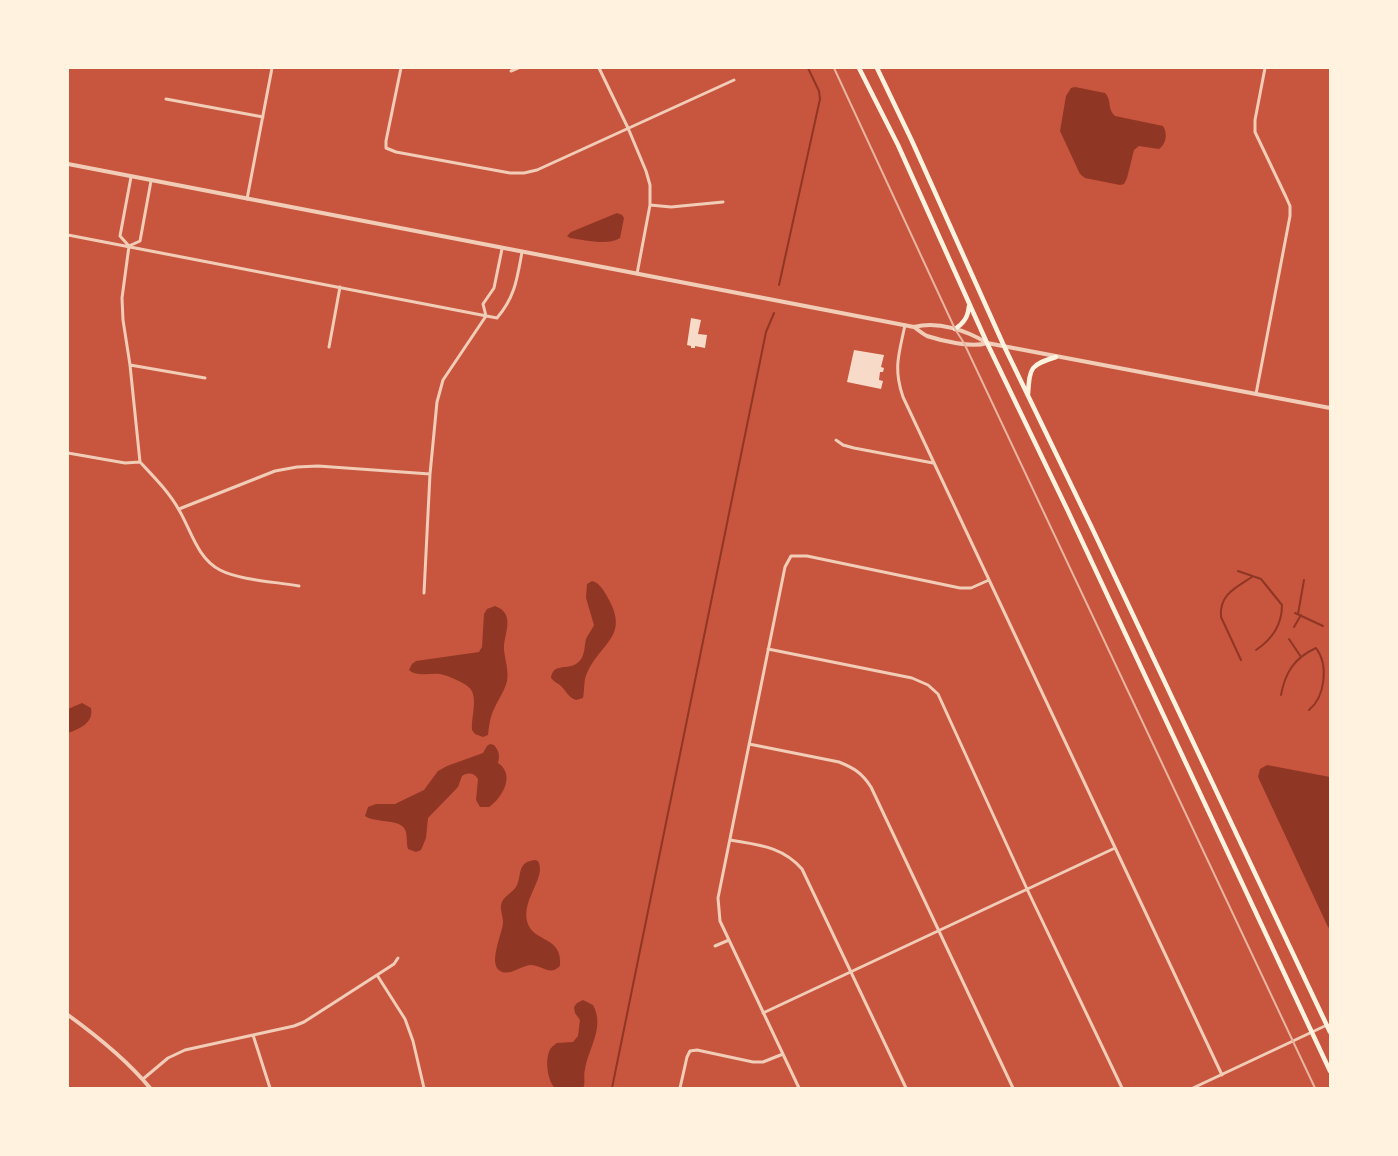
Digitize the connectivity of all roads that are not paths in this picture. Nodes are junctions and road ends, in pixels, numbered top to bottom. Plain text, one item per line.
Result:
1 (272, 68) edge
2 (401, 68) edge
3 (518, 68) edge
4 (599, 68) edge
5 (860, 68) edge
6 (877, 68) edge
7 (1265, 68) edge
8 (511, 71) dead end
9 (734, 80) dead end
10 (166, 99) dead end
11 (263, 117) junction
12 (628, 128) junction
13 (68, 164) edge
14 (131, 177) junction
15 (151, 181) junction
16 (248, 199) junction
17 (723, 202) dead end
18 (650, 205) junction
19 (68, 235) edge
20 (129, 246) junction
21 (502, 249) junction
22 (522, 252) junction
23 (637, 274) junction
24 (340, 287) junction
25 (969, 304) junction
26 (486, 316) junction
27 (905, 326) junction
28 (914, 327) junction
29 (955, 329) junction
30 (987, 343) junction
31 (1004, 346) junction
32 (329, 347) dead end
33 (1056, 357) junction
34 (130, 365) junction
35 (205, 378) dead end
36 (1256, 394) junction
37 (1028, 396) junction
38 (1330, 408) edge
39 (836, 440) dead end
40 (68, 453) edge
41 (140, 462) junction
42 (934, 464) junction
43 (430, 474) junction
44 (179, 509) junction
45 (989, 580) junction
46 (299, 586) dead end
47 (424, 593) dead end
48 (768, 649) junction
49 (749, 744) junction
50 (730, 840) junction
51 (1115, 848) junction
52 (1027, 889) junction
53 (940, 930) junction
54 (729, 940) junction
55 (715, 946) dead end
56 (398, 958) dead end
57 (852, 971) junction
58 (377, 975) junction
59 (763, 1013) junction
60 (68, 1015) edge
61 (1327, 1025) junction
62 (1313, 1032) junction
63 (1330, 1032) edge
64 (253, 1035) junction
65 (783, 1054) junction
66 (1330, 1071) edge
67 (1222, 1075) junction
68 (143, 1079) junction
69 (150, 1088) edge
70 (270, 1088) edge
71 (424, 1088) edge
72 (680, 1088) edge
73 (798, 1088) edge
74 (906, 1088) edge
75 (1013, 1088) edge
76 (1122, 1088) edge
77 (1193, 1088) edge

1 - 11 street
2 - 12 street
3 - 8 street
4 - 12 street
5 - 25 main road
6 - 31 main road
7 - 36 street
9 - 12 street
10 - 11 street
11 - 16 street
12 - 18 street
13 - 14 street
14 - 15 street
14 - 20 street
15 - 16 street
15 - 20 street
16 - 21 street
17 - 18 street
18 - 23 street
19 - 20 street
20 - 24 street
20 - 34 street
21 - 22 street
21 - 26 street
22 - 23 street
22 - 26 street
23 - 27 street
24 - 26 street
24 - 32 street
25 - 29 main road
25 - 30 main road
26 - 43 street
27 - 28 street
27 - 42 street
28 - 29 street
28 - 30 street
29 - 30 street
30 - 31 street
30 - 62 main road
31 - 33 street
31 - 37 main road
33 - 36 street
33 - 37 main road
34 - 35 street
34 - 41 street
36 - 38 street
37 - 61 main road
39 - 42 street
40 - 41 street
41 - 44 street
42 - 45 street
43 - 44 street
43 - 47 street
44 - 46 street
45 - 48 street
45 - 51 street
48 - 49 street
48 - 52 street
49 - 50 street
49 - 53 street
50 - 54 street
50 - 57 street
51 - 52 street
51 - 67 street
52 - 53 street
52 - 76 street
53 - 57 street
53 - 75 street
54 - 55 street
54 - 59 street
56 - 58 street
57 - 59 street
57 - 74 street
58 - 64 street
58 - 71 street
59 - 65 street
60 - 68 street
61 - 62 street
61 - 63 main road
62 - 66 main road
62 - 67 street
64 - 68 street
64 - 70 street
65 - 72 street
65 - 73 street
67 - 77 street
68 - 69 street

